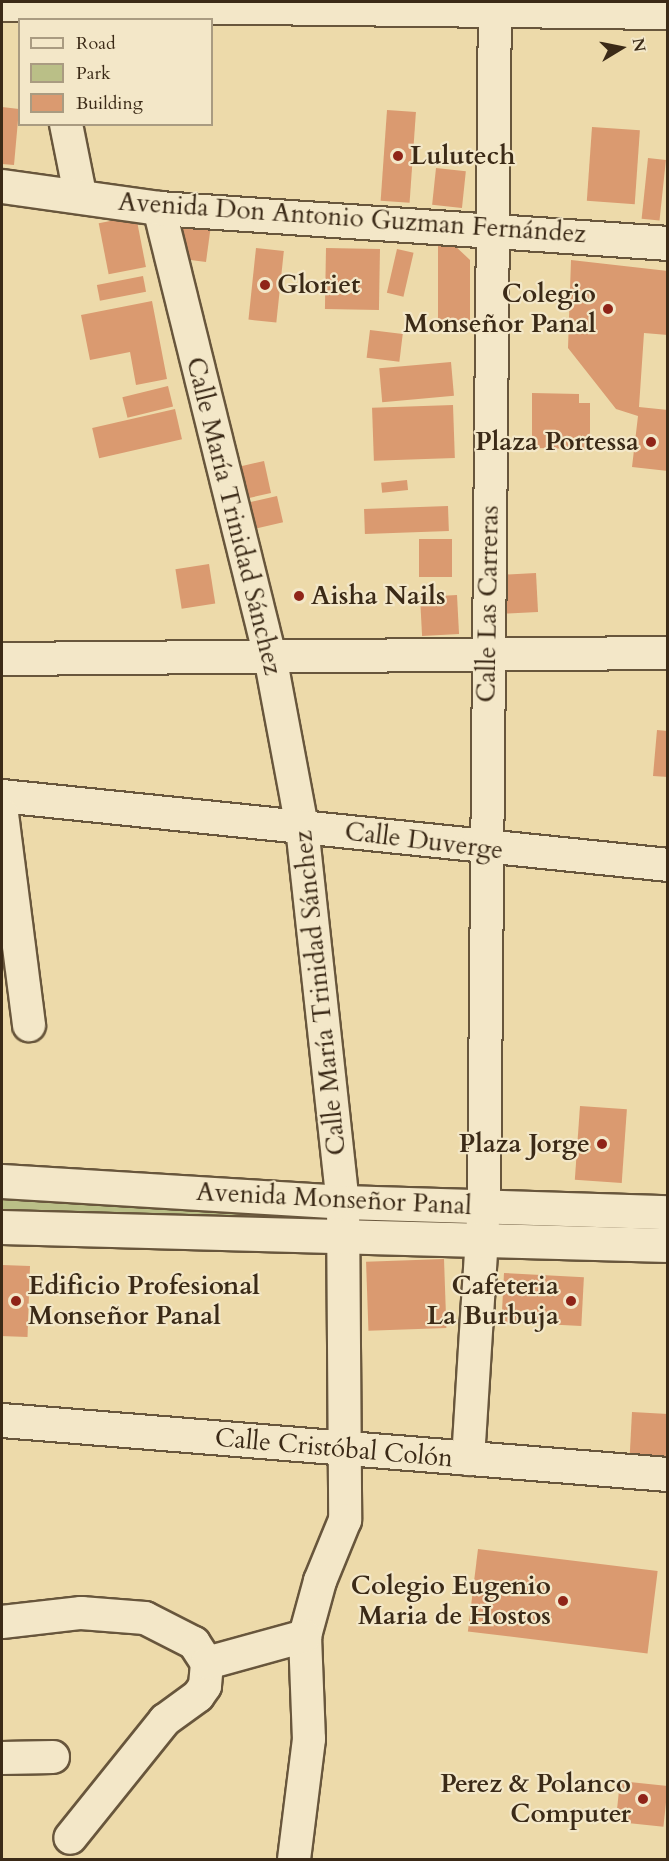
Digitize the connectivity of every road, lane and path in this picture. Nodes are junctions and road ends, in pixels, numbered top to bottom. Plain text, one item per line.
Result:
1 (2, 5) edge
2 (495, 5) edge
3 (42, 9) edge
4 (668, 13) edge
5 (66, 126) edge
6 (2, 186) edge
7 (80, 194) junction
8 (159, 207) junction
9 (495, 228) junction
10 (668, 243) edge
11 (487, 652) junction
12 (668, 653) edge
13 (270, 656) junction
14 (2, 660) edge
15 (2, 796) edge
16 (2, 814) edge
17 (302, 827) junction
18 (485, 849) junction
19 (668, 865) edge
20 (30, 1025) dead end
21 (2, 1181) edge
22 (343, 1202) junction
23 (484, 1207) junction
24 (668, 1212) edge
25 (2, 1227) edge
26 (345, 1238) junction
27 (480, 1242) junction
28 (668, 1245) edge
29 (2, 1420) edge
30 (348, 1450) junction
31 (468, 1459) junction
32 (668, 1474) edge
33 (2, 1622) edge
34 (305, 1636) junction
35 (207, 1662) junction
36 (53, 1757) dead end
37 (2, 1758) edge
38 (70, 1838) dead end
39 (294, 1860) edge

1 - 3 street
2 - 3 street
2 - 4 street
2 - 9 street, Calle Las Carreras
5 - 7 street
6 - 7 main road, Avenida Don Antonio Guzman Fernández
7 - 8 main road, Avenida Don Antonio Guzman Fernández
8 - 9 main road, Avenida Don Antonio Guzman Fernández
8 - 13 street, Calle María Trinidad Sánchez
9 - 10 main road, Avenida Don Antonio Guzman Fernández
9 - 11 street, Calle Las Carreras
11 - 12 street
11 - 13 street
11 - 18 street, Calle Las Carreras
13 - 14 street
13 - 17 street, Calle María Trinidad Sánchez
15 - 17 street, Calle Duverge
16 - 20 street
17 - 18 street, Calle Duverge
17 - 22 street, Calle María Trinidad Sánchez
18 - 19 street, Calle Duverge
18 - 23 street, Calle Las Carreras
21 - 22 main road, Avenida Monseñor Panal
22 - 23 main road, Avenida Monseñor Panal
22 - 26 street, Calle María Trinidad Sánchez
23 - 24 main road, Avenida Monseñor Panal
23 - 27 street, Calle Las Carreras
25 - 26 main road, Avenida Monseñor Panal
26 - 27 main road, Avenida Monseñor Panal
26 - 30 street, Calle María Trinidad Sánchez
27 - 28 main road, Avenida Monseñor Panal
27 - 31 street, Calle Las Carreras
29 - 30 main road, Calle Cristóbal Colón
30 - 31 main road, Calle Cristóbal Colón
30 - 34 street, Calle María Trinidad Sánchez
31 - 32 main road, Calle Cristóbal Colón
33 - 35 street
34 - 35 street
34 - 39 street, Calle María Trinidad Sánchez
35 - 38 street
36 - 37 street

